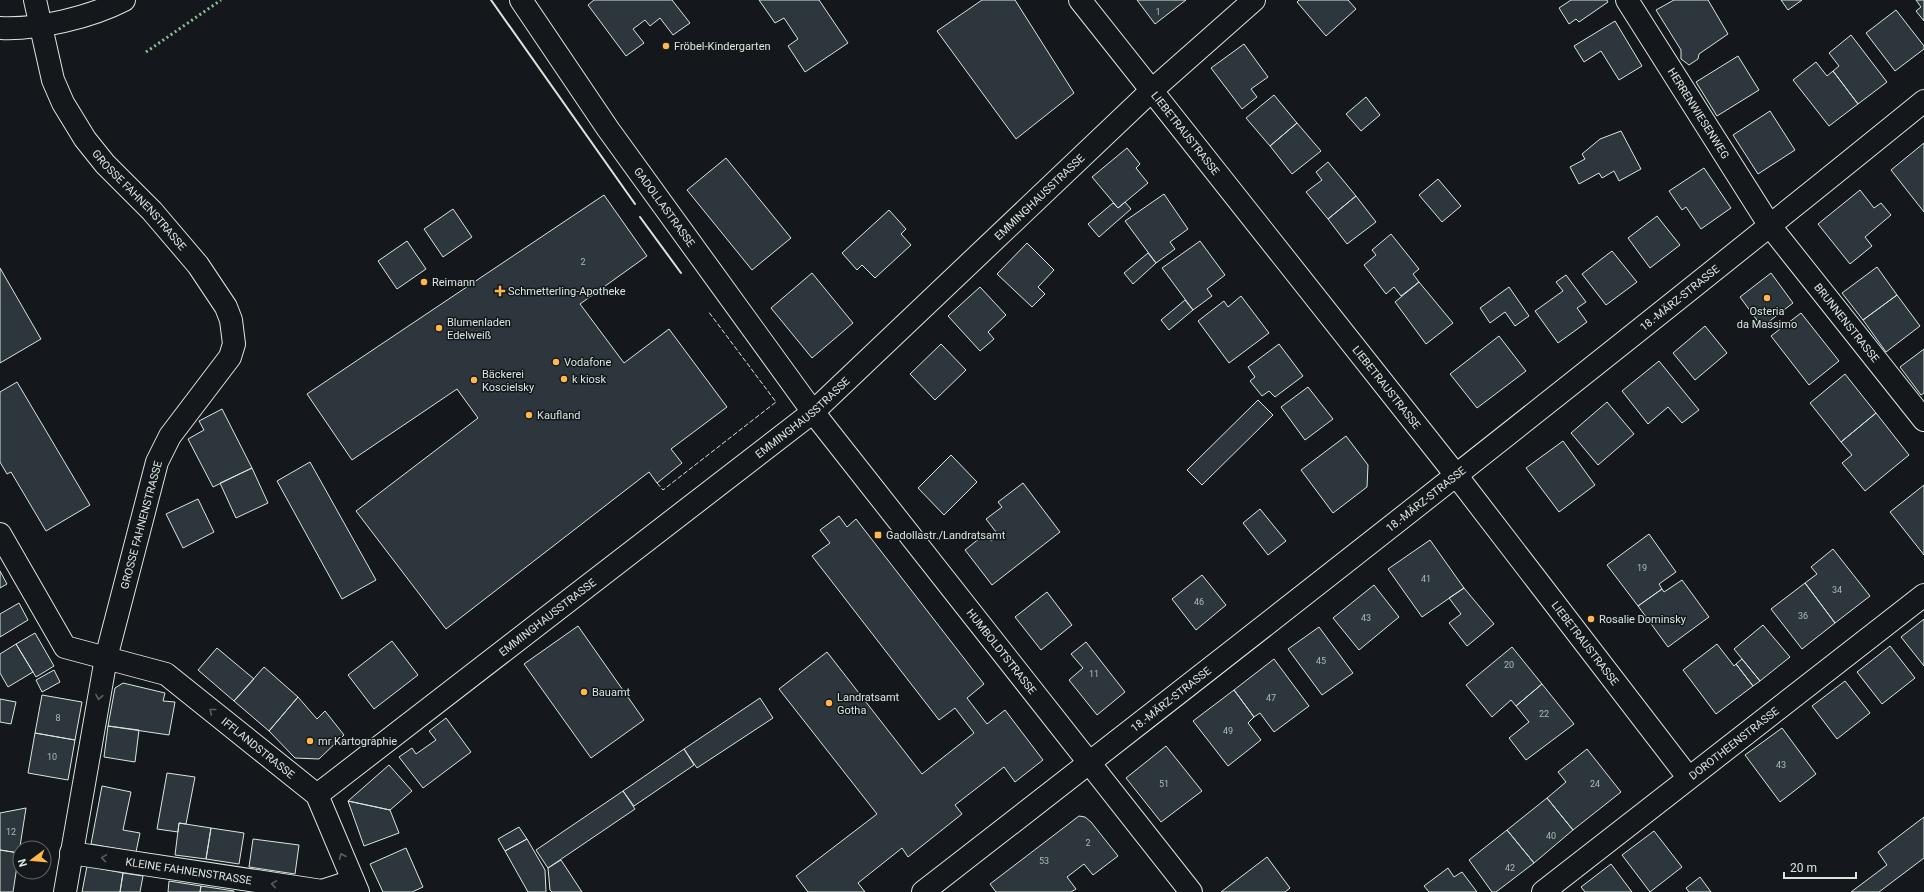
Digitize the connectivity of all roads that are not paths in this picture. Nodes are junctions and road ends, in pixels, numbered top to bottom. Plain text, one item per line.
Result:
1 (35, 0) edge
2 (124, 0) edge
3 (521, 0) edge
4 (1080, 0) edge
5 (1254, 0) edge
6 (1627, 0) edge
7 (40, 27) junction
8 (0, 28) edge
9 (1151, 91) junction
10 (1924, 101) edge
11 (1770, 226) junction
12 (813, 412) junction
13 (1924, 420) edge
14 (1456, 475) junction
15 (0, 534) edge
16 (1924, 595) edge
17 (106, 658) junction
18 (1089, 763) junction
19 (1688, 777) junction
20 (316, 795) junction
21 (71, 853) junction
22 (355, 887) edge
23 (65, 892) edge
24 (923, 892) edge
25 (1191, 892) edge
26 (1543, 892) edge

1 - 7 street, GROSSE FAHNENSTRASSE
2 - 7 street
3 - 12 street, GADOLLASTRASSE
4 - 9 street, LIEBETRAUSTRASSE
5 - 9 street, EMMINGHAUSSTRASSE
6 - 11 street, HERRENWIESENWEG
7 - 8 street
7 - 17 street, GROSSE FAHNENSTRASSE
9 - 12 street, EMMINGHAUSSTRASSE
9 - 14 street, LIEBETRAUSTRASSE
10 - 11 street, 18.-MÄRZ-STRASSE
11 - 13 street, BRUNNENSTRASSE
11 - 14 street, 18.-MÄRZ-STRASSE
12 - 18 street, HUMBOLDTSTRASSE
12 - 20 street, EMMINGHAUSSTRASSE
14 - 18 street, 18.-MÄRZ-STRASSE
14 - 19 street, LIEBETRAUSTRASSE
15 - 17 street, IFFLANDSTRASSE
16 - 19 street, DOROTHEENSTRASSE
20 -> 17 street, IFFLANDSTRASSE
17 -> 21 street, GROSSE FAHNENSTRASSE
18 - 24 street, 18.-MÄRZ-STRASSE
18 - 25 street, HUMBOLDTSTRASSE
19 - 26 street, DOROTHEENSTRASSE
22 -> 20 street, IFFLANDSTRASSE
22 -> 21 street, KLEINE FAHNENSTRASSE
21 - 23 street, GROSSE FAHNENSTRASSE

